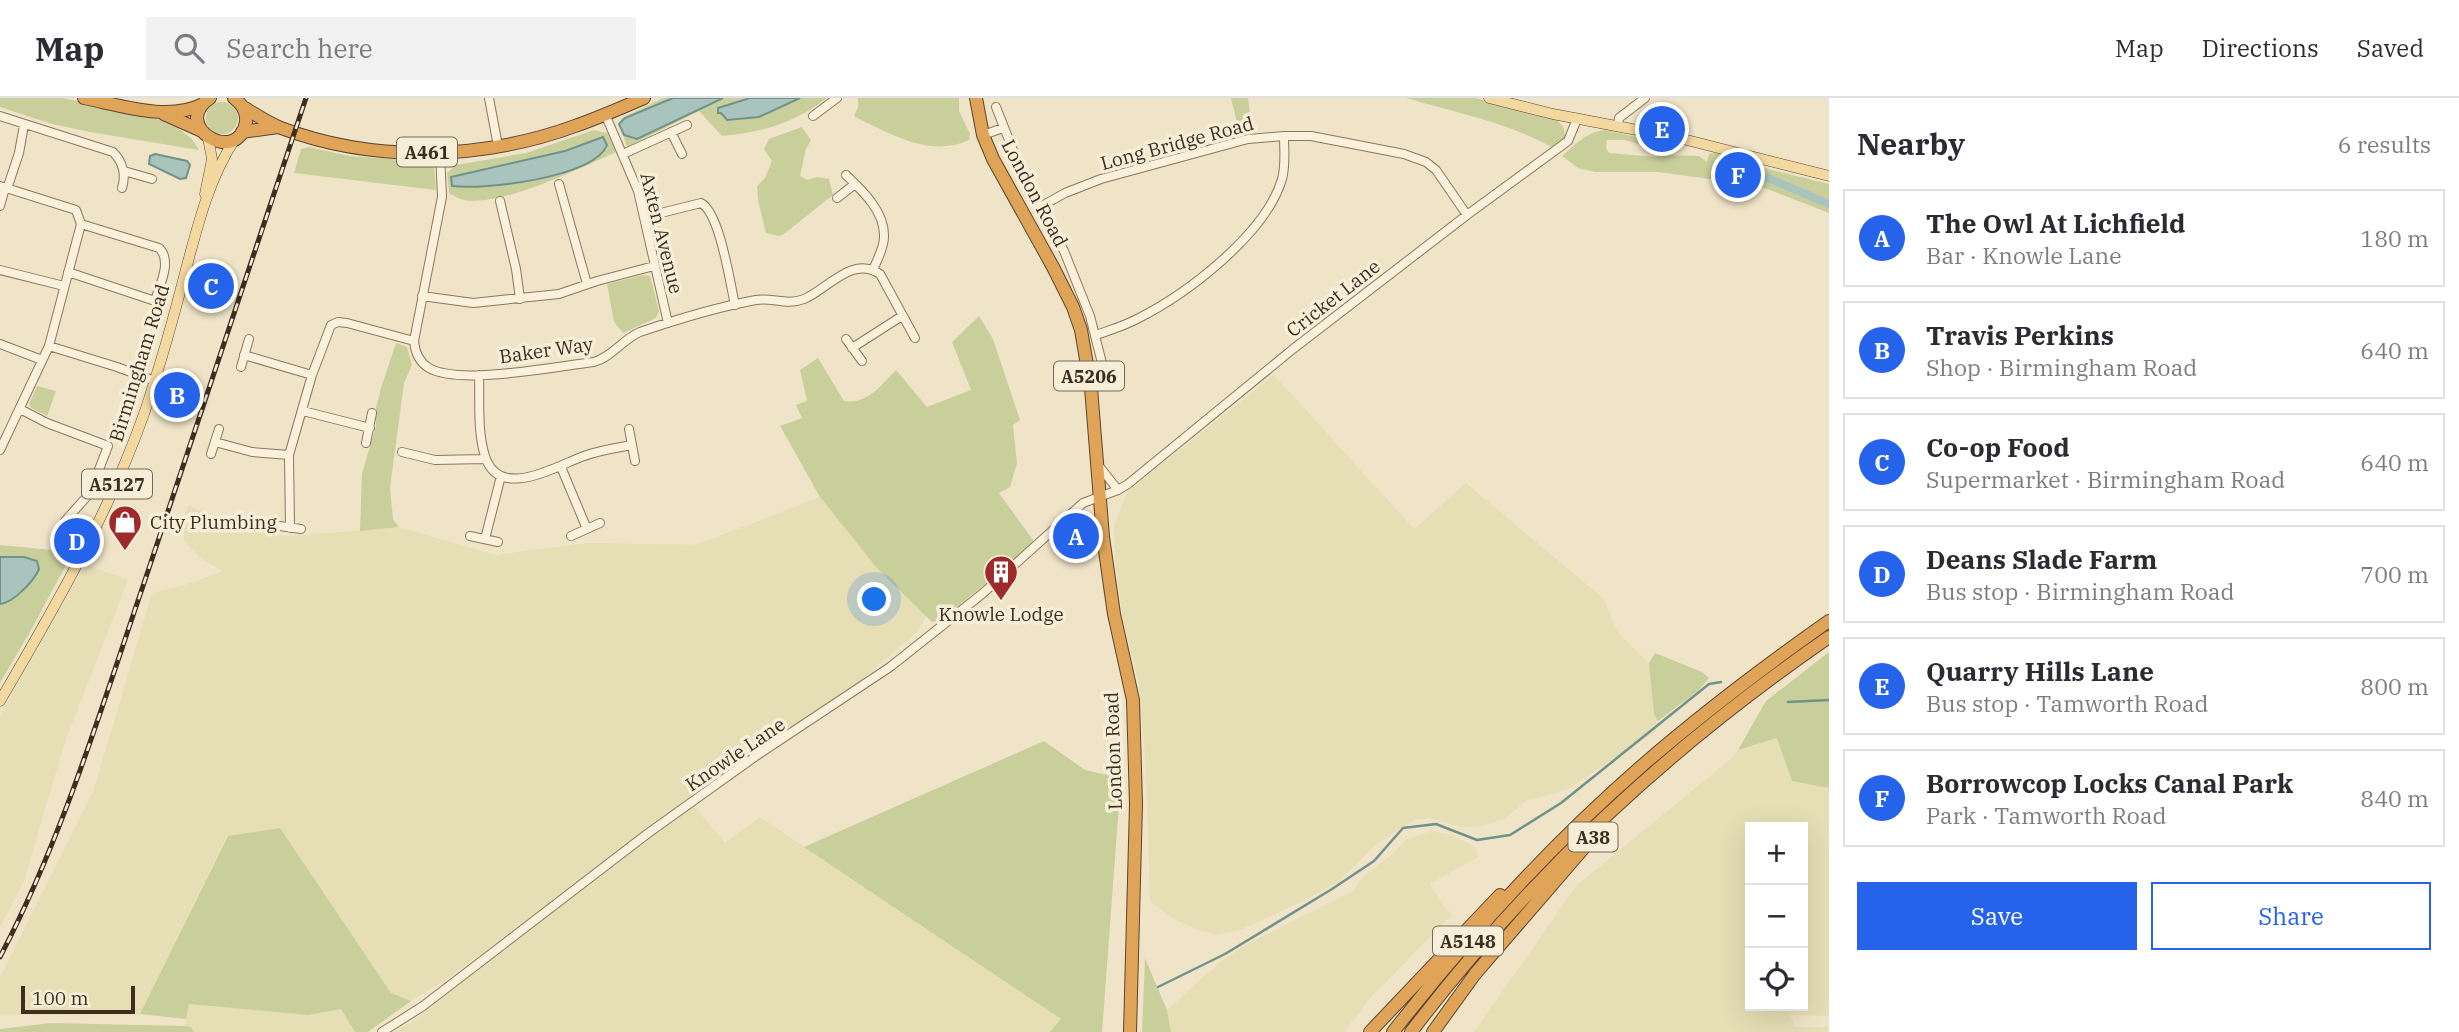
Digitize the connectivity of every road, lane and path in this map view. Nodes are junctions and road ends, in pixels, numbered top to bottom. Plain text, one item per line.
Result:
1 (84, 98) edge
2 (489, 98) edge
3 (644, 98) edge
4 (837, 98) edge
5 (976, 98) edge
6 (1489, 98) edge
7 (1645, 98) edge
8 (207, 100) edge
9 (237, 100) edge
10 (996, 107) dead end
11 (158, 111) junction
12 (605, 114) junction
13 (0, 116) edge
14 (813, 116) dead end
15 (1577, 119) junction
16 (687, 124) dead end
17 (24, 125) junction
18 (1618, 126) junction
19 (278, 127) junction
20 (1003, 128) junction
21 (671, 132) junction
22 (205, 134) junction
23 (239, 135) junction
24 (983, 135) junction
25 (1284, 136) junction
26 (498, 146) junction
27 (440, 152) junction
28 (623, 154) junction
29 (682, 154) dead end
30 (124, 171) junction
31 (846, 175) dead end
32 (1829, 176) edge
33 (152, 179) dead end
34 (559, 184) dead end
35 (855, 184) junction
36 (4, 188) edge
37 (122, 188) dead end
38 (837, 198) dead end
39 (500, 201) dead end
40 (0, 206) edge
41 (1040, 207) junction
42 (201, 215) junction
43 (1467, 215) junction
44 (645, 217) junction
45 (82, 223) junction
46 (654, 265) junction
47 (0, 270) edge
48 (873, 270) junction
49 (68, 272) junction
50 (587, 284) junction
51 (64, 286) junction
52 (422, 296) junction
53 (520, 299) junction
54 (735, 305) junction
55 (902, 316) junction
56 (668, 323) junction
57 (1096, 335) junction
58 (915, 338) dead end
59 (249, 339) dead end
60 (846, 339) dead end
61 (414, 341) junction
62 (0, 344) edge
63 (49, 346) junction
64 (852, 348) junction
65 (244, 355) junction
66 (41, 360) junction
67 (862, 361) dead end
68 (240, 367) dead end
69 (312, 375) junction
70 (479, 375) junction
71 (155, 382) junction
72 (1091, 388) junction
73 (20, 409) junction
74 (303, 411) junction
75 (372, 413) dead end
76 (370, 428) junction
77 (219, 429) dead end
78 (629, 429) dead end
79 (215, 442) junction
80 (366, 443) dead end
81 (632, 445) junction
82 (0, 450) edge
83 (402, 452) dead end
84 (211, 454) dead end
85 (289, 455) junction
86 (485, 459) junction
87 (635, 461) dead end
88 (1097, 464) junction
89 (561, 467) junction
90 (501, 476) junction
91 (1118, 490) junction
92 (1100, 496) junction
93 (65, 521) dead end
94 (600, 523) dead end
95 (280, 526) dead end
96 (290, 528) junction
97 (587, 529) junction
98 (301, 530) dead end
99 (470, 536) dead end
100 (571, 536) dead end
101 (485, 539) junction
102 (498, 542) dead end
103 (1829, 621) edge
104 (1829, 637) edge
105 (0, 701) edge
106 (1726, 713) junction
107 (1549, 855) junction
108 (382, 1032) edge
109 (1130, 1032) edge
110 (1370, 1032) edge
111 (1393, 1032) edge
112 (1411, 1032) edge
113 (1433, 1032) edge

1 - 11 highway
2 - 26 street
3 - 12 highway, A461
4 - 14 street
5 - 24 highway, London Road / A5206
6 - 15 main road
7 - 18 street
8 - 11 highway
8 - 22 highway
9 - 19 highway, A461
9 - 23 highway
10 - 20 street, London Road
11 - 22 highway
12 - 26 highway, A461
12 - 28 street, Axten Avenue
13 - 17 street
15 - 18 main road
15 - 43 street, Cricket Lane
16 - 21 street
17 - 30 street
17 - 36 street
18 - 32 main road
19 - 23 highway, A461
19 - 27 highway, A461
20 - 24 street, London Road
20 - 41 street, London Road
21 - 28 street
21 - 29 street
22 - 23 highway
22 - 42 main road, Birmingham Road / A5127
23 - 42 main road, Birmingham Road / A5127
24 - 72 highway, London Road / A5206
25 - 41 street, Long Bridge Road
25 - 43 street, Long Bridge Road
25 - 57 street
26 - 27 highway, A461
27 - 52 street
28 - 44 street, Axten Avenue
30 - 33 street
30 - 37 street
31 - 35 street
34 - 50 street
35 - 38 street
35 - 48 street
36 - 40 street
36 - 45 street
39 - 53 street
41 - 57 street, London Road
42 - 71 main road, Birmingham Road / A5127
43 - 91 street, Cricket Lane
44 - 46 street, Axten Avenue
44 - 54 street
45 - 49 street
45 - 49 street
46 - 50 street
46 - 56 street, Axten Avenue
47 - 51 street
48 - 54 street, Baker Way
48 - 55 street
49 - 51 street
50 - 53 street
51 - 63 street
52 - 53 street
52 - 61 street
54 - 56 street, Baker Way
55 - 58 street
55 - 64 street
56 - 70 street, Baker Way
57 - 72 street, London Road
59 - 65 street
60 - 64 street
61 - 69 street
61 - 70 street, Baker Way
62 - 66 street
63 - 66 street
63 - 71 street
64 - 67 street
65 - 68 street
65 - 69 street
66 - 73 street
69 - 74 street
70 - 86 street
71 - 105 main road, Birmingham Road / A5127
72 - 88 highway, London Road / A5206
73 - 82 street
73 - 93 street
74 - 76 street
74 - 85 street
75 - 76 street
76 - 80 street
77 - 79 street
78 - 81 street
79 - 84 street
79 - 85 street
81 - 87 street
81 - 89 street
83 - 86 street
85 - 96 street
86 - 90 street
88 - 91 street
88 - 92 highway, London Road / A5206
89 - 90 street
89 - 97 street
90 - 101 street
91 - 92 street, Cricket Lane
92 - 108 street, Knowle Lane
92 - 109 highway, London Road / A5206
94 - 97 street
95 - 96 street
96 - 98 street
97 - 100 street
99 - 101 street
101 - 102 street
103 - 107 highway, A38
104 - 106 highway, A38
106 - 112 highway, A5148
106 - 113 highway, A38
107 - 110 highway, A38
107 - 111 highway, A5148

